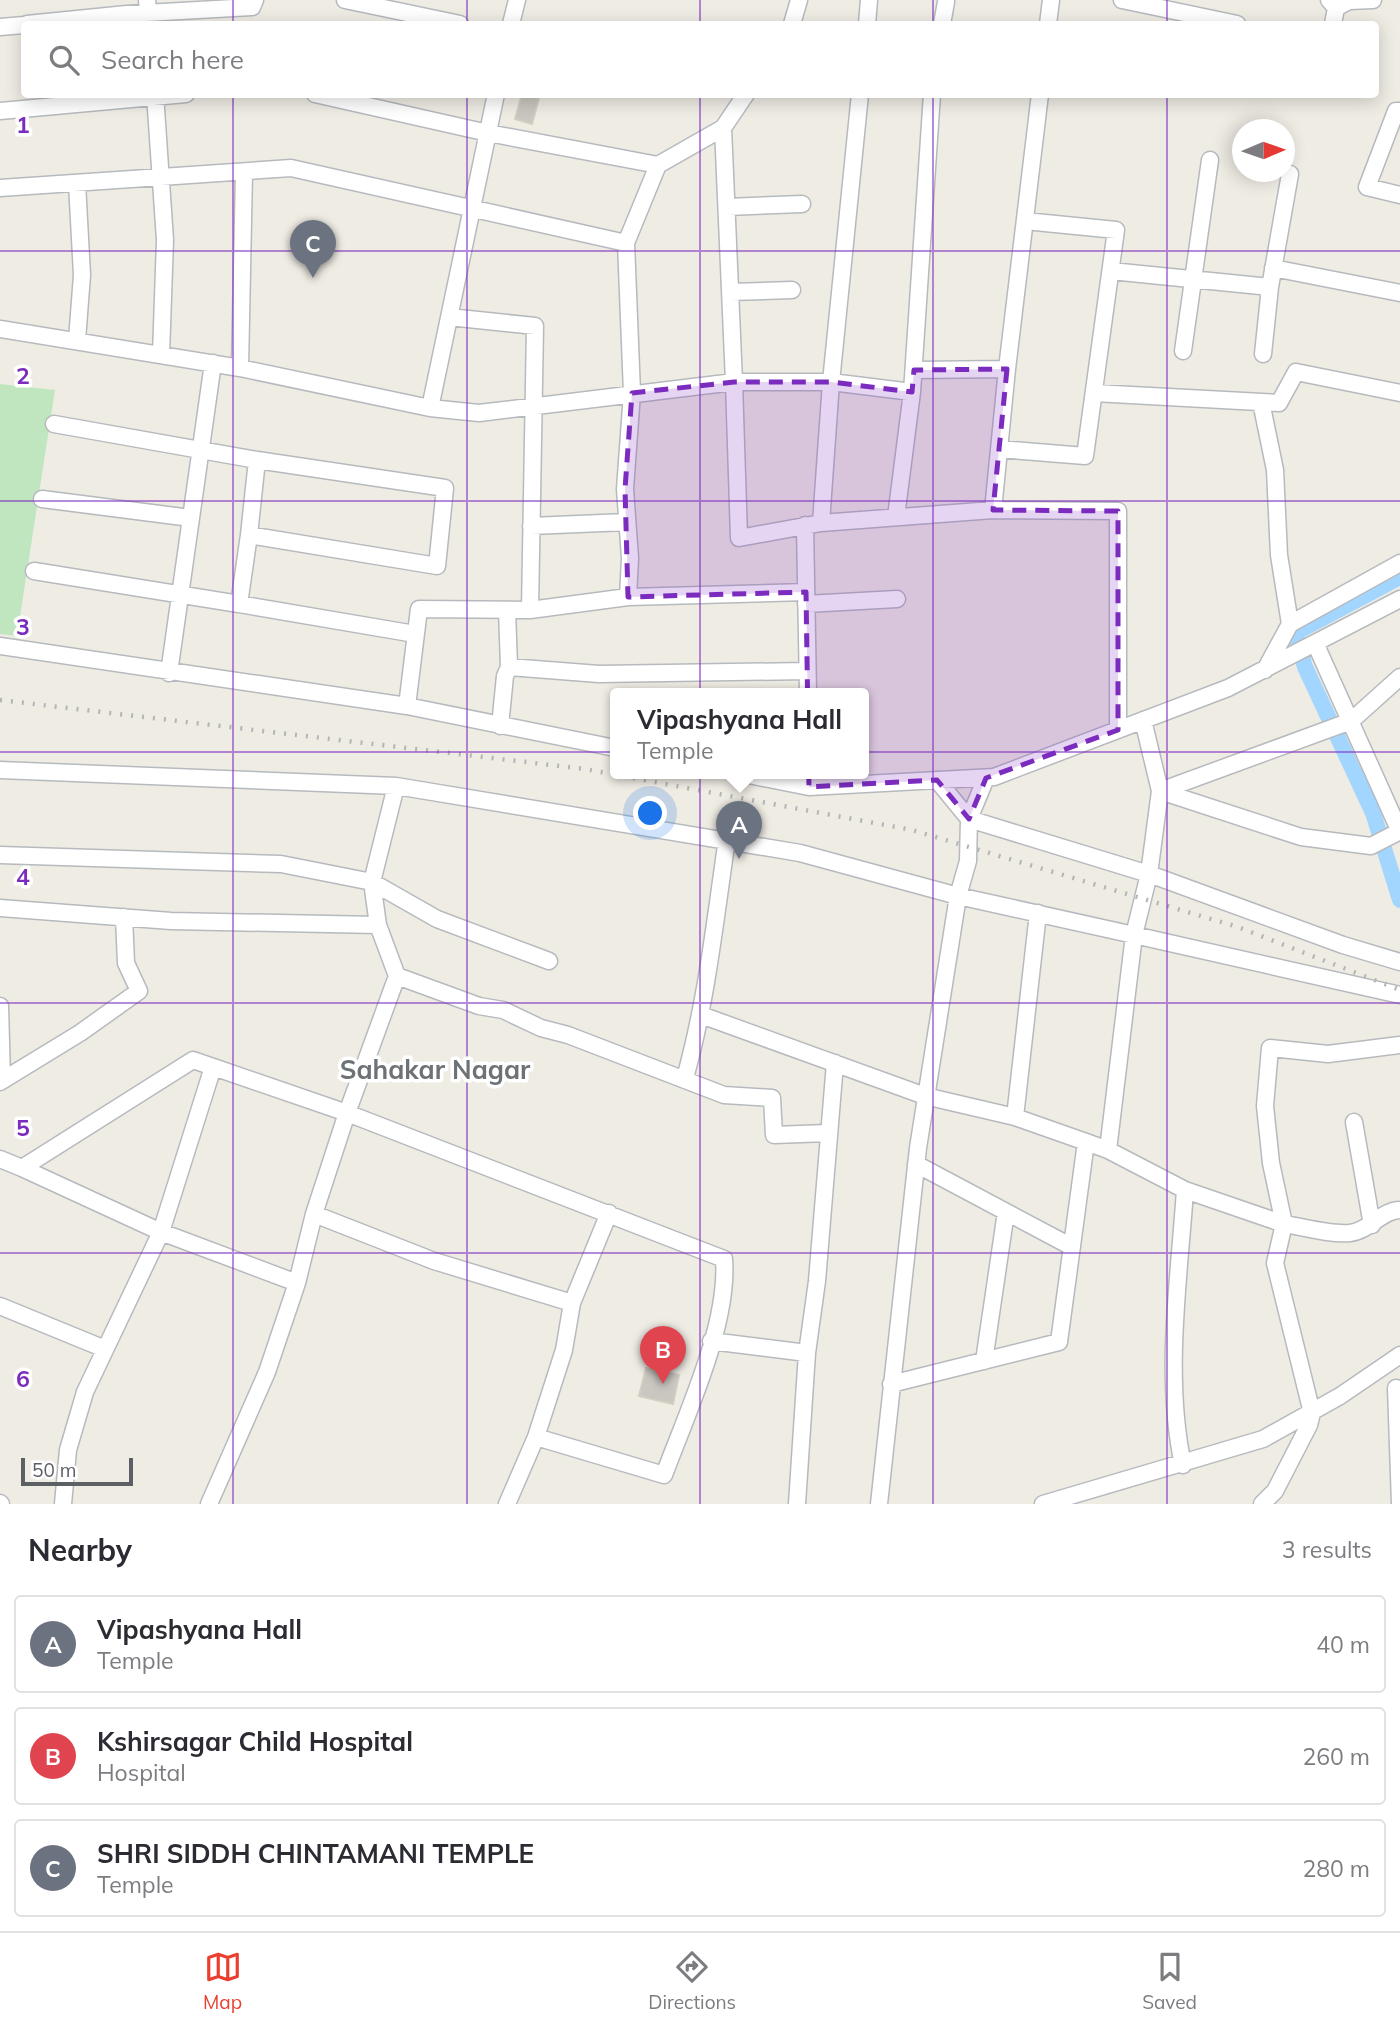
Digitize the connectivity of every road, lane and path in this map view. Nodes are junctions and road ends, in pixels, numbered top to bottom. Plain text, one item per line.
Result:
1 (255, 0) edge
2 (345, 0) edge
3 (517, 0) edge
4 (799, 0) edge
5 (869, 0) edge
6 (1051, 0) edge
7 (1122, 0) edge
8 (1373, 0) edge
9 (946, 2) dead end
10 (209, 4) edge
11 (1333, 11) edge
12 (148, 12) edge
13 (64, 21) edge
14 (446, 21) edge
15 (512, 21) edge
16 (793, 21) edge
17 (867, 21) edge
18 (943, 21) edge
19 (1048, 21) edge
20 (1223, 21) edge
21 (21, 25) edge
22 (0, 27) edge
23 (134, 98) edge
24 (155, 98) edge
25 (333, 98) edge
26 (495, 98) edge
27 (743, 98) edge
28 (860, 98) edge
29 (932, 98) edge
30 (1040, 98) edge
31 (0, 111) edge
32 (1400, 111) edge
33 (723, 128) junction
34 (488, 133) junction
35 (1210, 160) dead end
36 (658, 165) junction
37 (244, 172) junction
38 (161, 177) junction
39 (1289, 182) edge
40 (77, 183) junction
41 (0, 188) edge
42 (1400, 195) edge
43 (802, 205) dead end
44 (727, 207) junction
45 (471, 209) junction
46 (1025, 221) junction
47 (626, 243) junction
48 (1273, 268) junction
49 (1111, 271) junction
50 (1193, 279) junction
51 (1270, 287) junction
52 (792, 290) dead end
53 (730, 292) junction
54 (1400, 293) edge
55 (449, 317) junction
56 (0, 329) edge
57 (77, 340) junction
58 (1183, 351) dead end
59 (1263, 354) dead end
60 (161, 355) junction
61 (213, 363) junction
62 (240, 368) junction
63 (1007, 369) junction
64 (914, 370) junction
65 (734, 382) junction
66 (831, 382) junction
67 (912, 392) junction
68 (632, 393) junction
69 (1094, 393) junction
70 (1400, 393) edge
71 (1261, 402) junction
72 (533, 406) junction
73 (430, 408) junction
74 (54, 424) dead end
75 (999, 449) junction
76 (201, 450) junction
77 (257, 460) junction
78 (43, 499) dead end
79 (993, 510) junction
80 (896, 517) junction
81 (191, 519) junction
82 (626, 522) junction
83 (813, 524) junction
84 (531, 526) junction
85 (249, 535) junction
86 (1400, 563) edge
87 (34, 571) dead end
88 (180, 596) junction
89 (628, 597) junction
90 (806, 598) junction
91 (897, 599) dead end
92 (1400, 599) edge
93 (239, 604) junction
94 (507, 610) junction
95 (530, 610) junction
96 (1290, 624) junction
97 (415, 634) junction
98 (1315, 645) junction
99 (0, 646) edge
100 (509, 667) junction
101 (1265, 670) junction
102 (807, 671) junction
103 (169, 673) junction
104 (1400, 677) edge
105 (808, 688) edge
106 (407, 706) junction
107 (1143, 720) junction
108 (1351, 721) junction
109 (500, 726) junction
110 (1118, 730) junction
111 (610, 747) edge
112 (0, 770) edge
113 (986, 778) junction
114 (809, 780) edge
115 (937, 780) junction
116 (396, 786) junction
117 (1160, 791) junction
118 (970, 819) junction
119 (1400, 831) edge
120 (727, 839) junction
121 (0, 855) edge
122 (1149, 874) junction
123 (372, 882) junction
124 (958, 896) junction
125 (0, 908) edge
126 (1038, 913) junction
127 (124, 917) junction
128 (378, 925) junction
129 (1134, 934) junction
130 (549, 961) dead end
131 (1400, 962) edge
132 (397, 976) junction
133 (1400, 995) edge
134 (0, 1006) edge
135 (701, 1015) junction
136 (1400, 1045) edge
137 (835, 1063) junction
138 (213, 1067) junction
139 (685, 1078) junction
140 (1, 1080) edge
141 (925, 1096) junction
142 (347, 1113) junction
143 (1015, 1117) junction
144 (1354, 1122) dead end
145 (827, 1133) junction
146 (1086, 1142) junction
147 (1108, 1150) junction
148 (0, 1159) edge
149 (916, 1164) junction
150 (22, 1168) junction
151 (1185, 1190) junction
152 (1400, 1210) edge
153 (1006, 1212) junction
154 (609, 1213) junction
155 (314, 1214) junction
156 (1284, 1224) junction
157 (1372, 1225) junction
158 (161, 1232) junction
159 (1072, 1247) junction
160 (297, 1283) junction
161 (572, 1303) junction
162 (0, 1306) edge
163 (711, 1341) junction
164 (105, 1349) junction
165 (807, 1353) junction
166 (1400, 1354) edge
167 (984, 1361) junction
168 (1363, 1380) junction
169 (891, 1384) junction
170 (1398, 1389) edge
171 (1312, 1413) junction
172 (537, 1437) junction
173 (1183, 1465) junction
174 (1273, 1497) edge
175 (63, 1504) edge
176 (209, 1504) edge
177 (507, 1504) edge
178 (796, 1504) edge
179 (879, 1504) edge
180 (1043, 1504) edge
181 (1262, 1504) edge
182 (1400, 1504) edge

1 - 10 street
2 - 14 street
3 - 15 street
4 - 16 street
5 - 17 street
6 - 19 street
7 - 20 street
8 - 11 street
9 - 18 street
10 - 12 street
12 - 13 street
21 - 22 street
23 - 31 street
24 - 38 street
25 - 34 street
26 - 34 street
27 - 33 street
28 - 66 street
29 - 64 street
30 - 46 street
32 - 42 street
33 - 36 street
33 - 44 street
34 - 36 street
34 - 45 street
35 - 50 street
36 - 47 street
37 - 38 street
37 - 45 street
37 - 62 street
38 - 40 street
38 - 60 street
39 - 48 street
40 - 41 street
40 - 57 street
43 - 44 street
44 - 53 street
45 - 47 street
45 - 55 street
46 - 49 street
46 - 63 street
47 - 68 street
48 - 51 street
48 - 54 street
49 - 50 street
49 - 69 street
50 - 51 street
50 - 58 street
51 - 59 street
52 - 53 street
53 - 65 street
55 - 72 street
55 - 73 street
56 - 57 street
57 - 60 street
60 - 61 street
61 - 62 street
61 - 76 street
62 - 73 street
63 - 64 street
63 - 75 street
64 - 67 street
65 - 66 street
65 - 68 street
65 - 83 street
66 - 67 street
66 - 83 street
67 - 80 street
68 - 72 street
68 - 82 street
69 - 71 street
69 - 75 street
70 - 71 street
71 - 96 street
72 - 73 street
72 - 84 street
74 - 76 street
75 - 79 street
76 - 77 street
76 - 81 street
77 - 85 street
77 - 85 street
78 - 81 street
79 - 80 street
79 - 110 street
80 - 83 street
81 - 88 street
82 - 84 street
82 - 89 street
83 - 90 street
84 - 95 street
85 - 93 street
86 - 96 street
87 - 88 street
88 - 93 street
88 - 103 street
89 - 90 street
89 - 95 street
90 - 91 street
90 - 102 street
92 - 98 street
93 - 97 street
94 - 95 street
94 - 97 street
94 - 100 street
96 - 101 street
97 - 106 street
98 - 101 street
98 - 108 street
99 - 103 street
100 - 102 street
100 - 109 street
101 - 107 street
102 - 105 street
103 - 106 street
104 - 108 street
106 - 109 street
107 - 110 street
107 - 117 street
108 - 117 street
108 - 119 street
109 - 111 street
110 - 113 street
112 - 116 street
113 - 115 street
113 - 118 street
114 - 115 street
115 - 118 street
116 - 120 street
116 - 123 street
117 - 119 street
117 - 122 street
118 - 122 street
118 - 124 street
120 - 124 street
120 - 135 street
121 - 123 street
122 - 129 street
122 - 131 street
123 - 128 street
123 - 130 street
124 - 126 street
124 - 141 street
125 - 127 street
126 - 129 street
126 - 143 street
127 - 128 street
127 - 140 street
128 - 132 street
129 - 133 street
129 - 147 street
132 - 139 street
132 - 142 street
134 - 140 street
135 - 137 street
135 - 139 street
136 - 156 street
137 - 141 street
137 - 145 street
138 - 142 street
138 - 150 street
138 - 158 street
139 - 145 street
141 - 143 street
141 - 149 street
142 - 154 street
142 - 155 street
143 - 146 street
144 - 157 street
145 - 165 street
146 - 147 street
146 - 159 street
147 - 151 street
148 - 150 street
149 - 153 street
149 - 169 street
150 - 158 street
151 - 156 street
151 - 173 street
152 - 157 street
153 - 159 street
153 - 167 street
154 - 161 street
154 - 163 street
155 - 160 street
155 - 161 street
156 - 157 street
156 - 171 street
158 - 160 street
158 - 164 street
159 - 167 street
160 - 176 street
161 - 172 street
162 - 164 street
163 - 165 street
163 - 172 street
164 - 175 street
165 - 178 street
166 - 168 street
167 - 169 street
168 - 170 street
168 - 171 street
169 - 179 street
170 - 182 street
171 - 173 street
171 - 174 street
172 - 177 street
173 - 180 street
174 - 181 street

